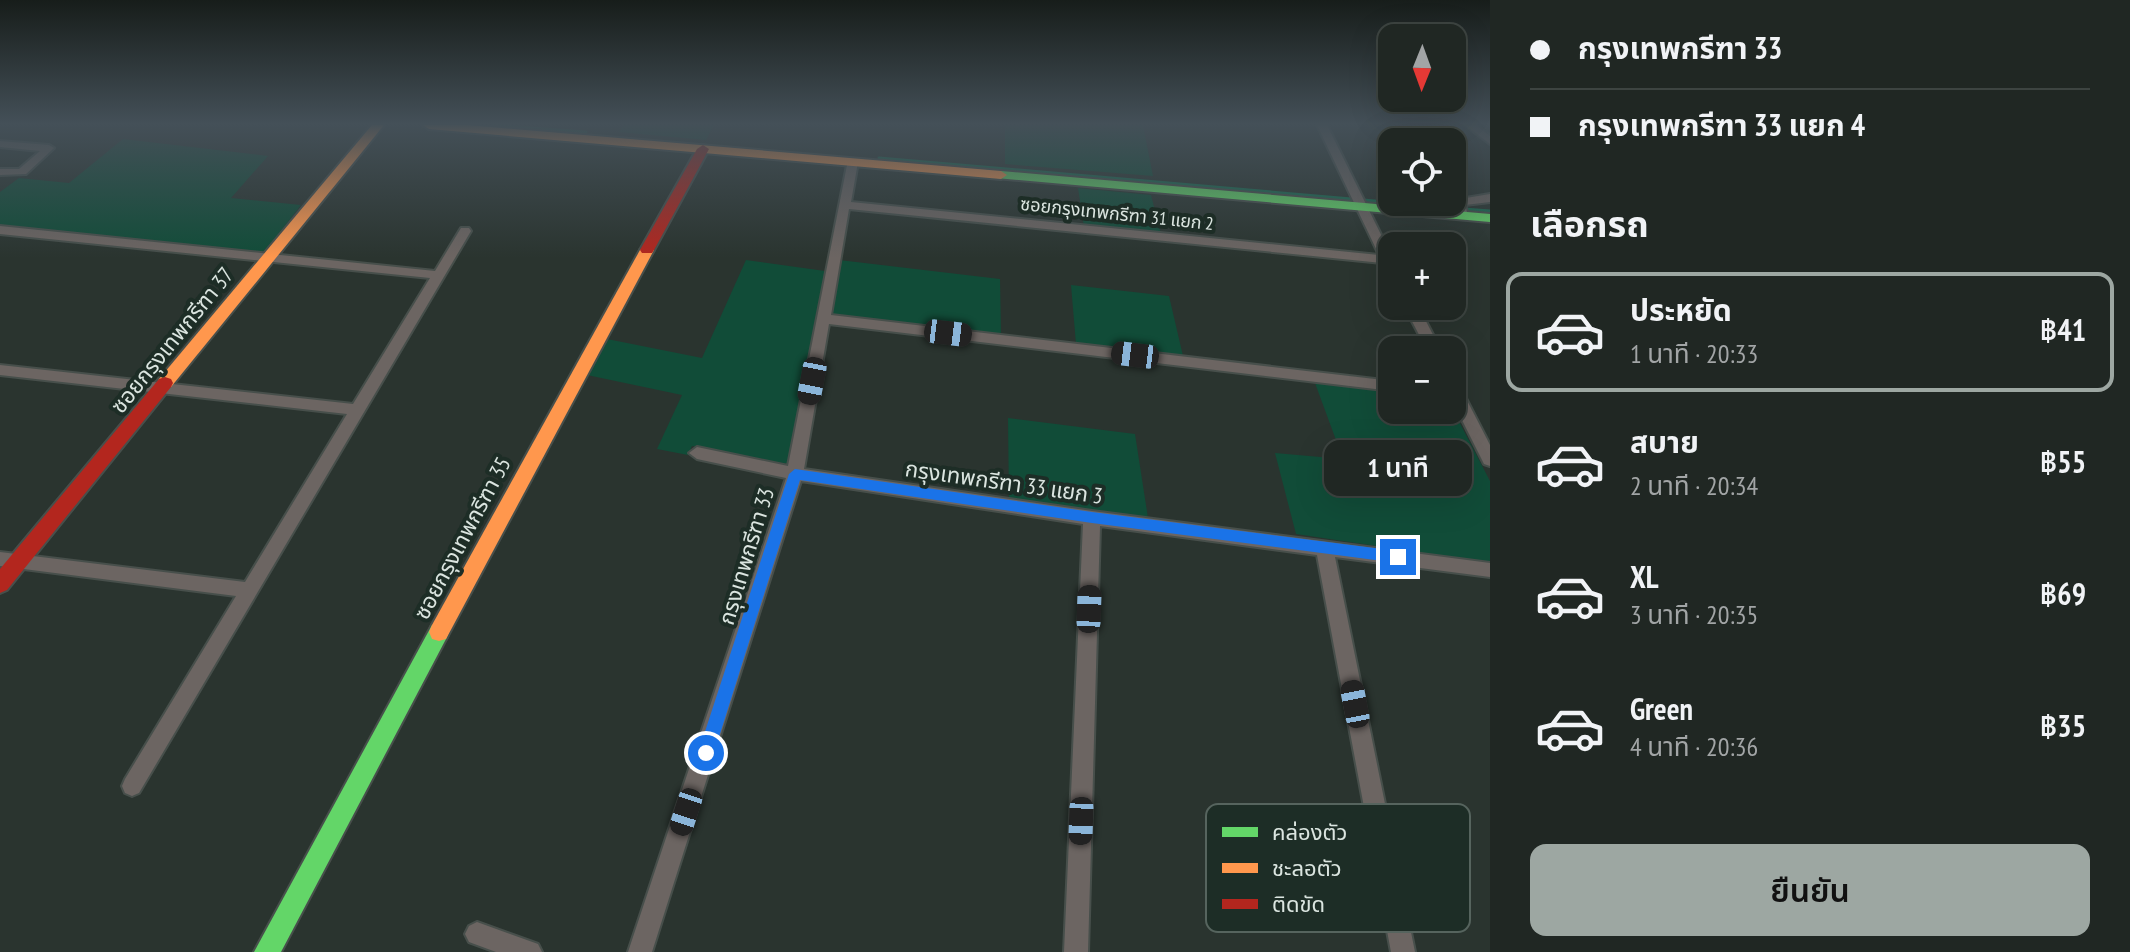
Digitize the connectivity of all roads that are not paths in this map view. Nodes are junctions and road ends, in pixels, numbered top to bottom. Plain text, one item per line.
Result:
1 (25, 169) edge
2 (342, 169) edge
3 (692, 169) edge
4 (851, 169) edge
5 (946, 169) edge
6 (1343, 169) edge
7 (0, 172) edge
8 (1490, 198) edge
9 (1466, 200) edge
10 (1359, 202) junction
11 (1378, 204) edge
12 (844, 205) junction
13 (1466, 212) edge
14 (1490, 218) edge
15 (0, 230) edge
16 (465, 231) dead end
17 (1378, 242) edge
18 (271, 256) junction
19 (1378, 264) edge
20 (438, 275) junction
21 (823, 319) junction
22 (0, 370) edge
23 (1378, 384) edge
24 (164, 387) junction
25 (358, 410) junction
26 (1466, 415) edge
27 (697, 453) dead end
28 (1490, 460) edge
29 (795, 474) junction
30 (1092, 518) junction
31 (1325, 549) junction
32 (9, 560) edge
33 (1490, 570) edge
34 (0, 584) edge
35 (249, 590) junction
36 (132, 786) dead end
37 (1374, 804) edge
38 (1399, 932) edge
39 (477, 934) dead end
40 (267, 952) edge
41 (530, 952) edge
42 (640, 952) edge
43 (1076, 952) edge
44 (1403, 952) edge

1 - 7 street
2 - 18 street, ซอยกรุงเทพกรีฑา 37
3 - 40 street, ซอยกรุงเทพกรีฑา 35
4 - 12 street, กรุงเทพกรีฑา 33
5 - 10 street
6 - 10 street
8 - 9 street
10 - 11 street
10 - 17 street
12 - 19 street, ซอยกรุงเทพกรีฑา 31 แยก 2
12 - 21 street, กรุงเทพกรีฑา 33
13 - 14 street
15 - 18 street
16 - 20 street
18 - 20 street
18 - 24 street, ซอยกรุงเทพกรีฑา 37
20 - 25 street
21 - 23 street
21 - 29 street, กรุงเทพกรีฑา 33
22 - 24 street
24 - 25 street
24 - 32 street, ซอยกรุงเทพกรีฑา 37
25 - 35 street
26 - 28 street
27 - 29 street, กรุงเทพกรีฑา 33 แยก 3
29 - 30 street, กรุงเทพกรีฑา 33 แยก 3
29 - 42 street, กรุงเทพกรีฑา 33
30 - 31 street, กรุงเทพกรีฑา 33 แยก 3
30 - 43 street
31 - 33 street, กรุงเทพกรีฑา 33 แยก 3
31 - 37 street
32 - 34 street, ซอยกรุงเทพกรีฑา 37
32 - 35 street
35 - 36 street
38 - 44 street
39 - 41 street

